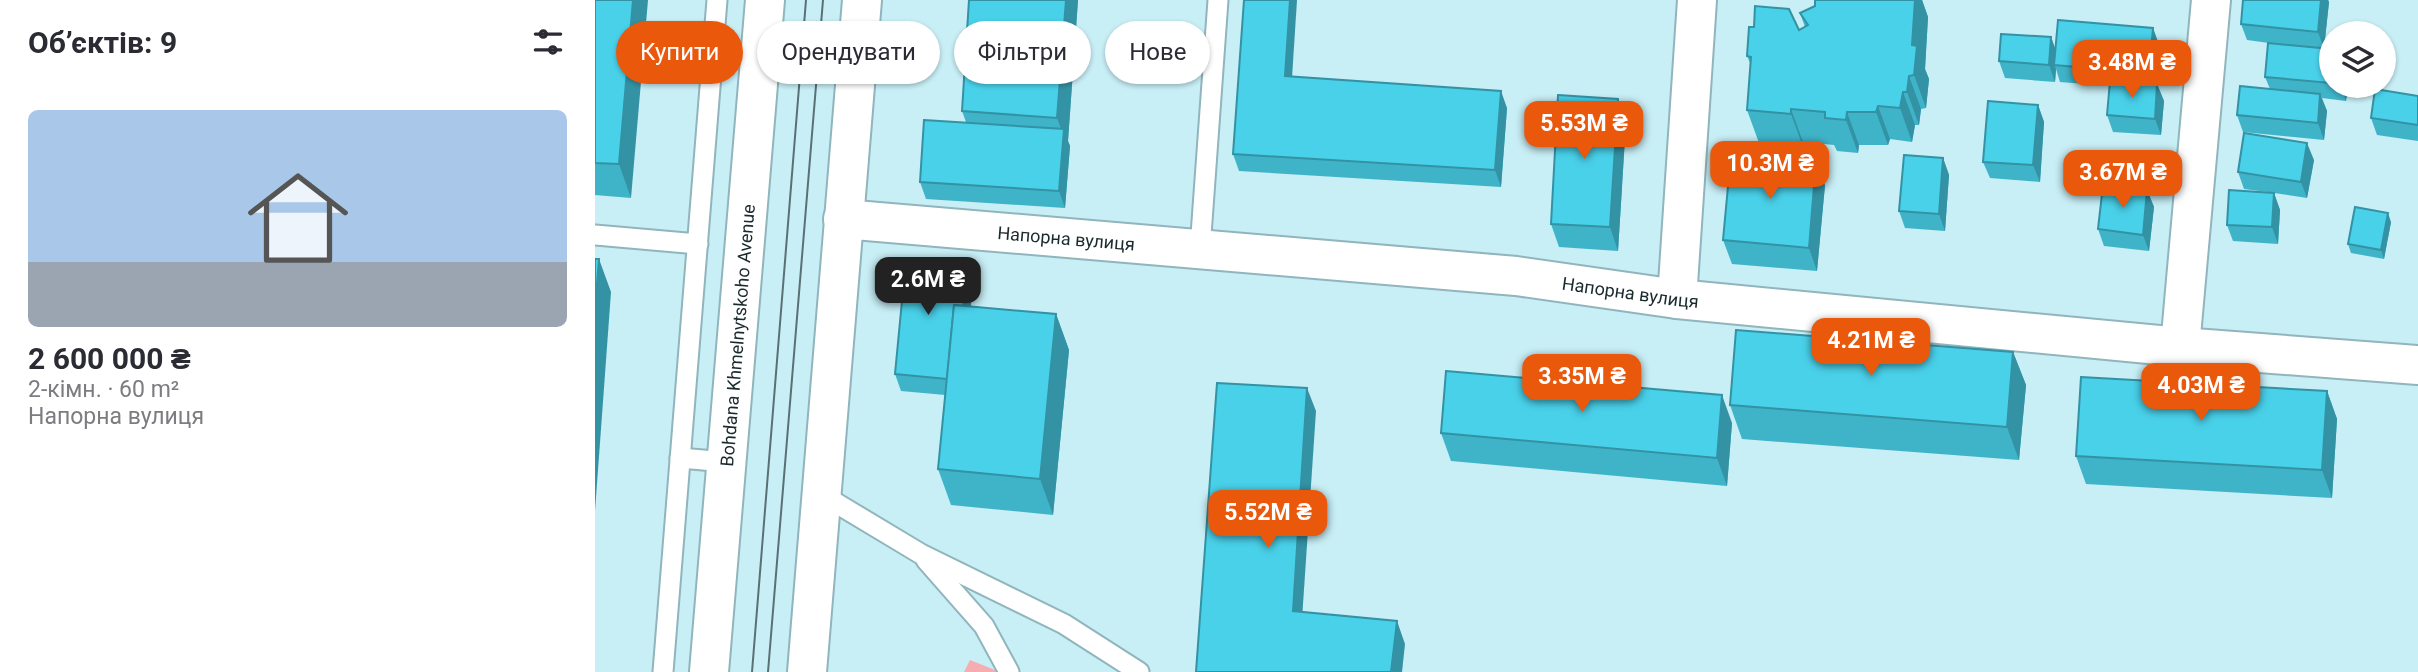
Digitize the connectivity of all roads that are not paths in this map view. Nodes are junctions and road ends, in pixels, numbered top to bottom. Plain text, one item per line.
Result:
1 (717, 0) edge
2 (765, 0) edge
3 (862, 0) edge
4 (1218, 0) edge
5 (1697, 0) edge
6 (2211, 0) edge
7 (843, 219) junction
8 (595, 235) edge
9 (698, 244) junction
10 (1200, 249) junction
11 (1677, 299) junction
12 (2180, 347) junction
13 (2418, 365) edge
14 (680, 458) junction
15 (726, 462) junction
16 (821, 494) junction
17 (921, 554) junction
18 (663, 672) edge
19 (709, 672) edge
20 (807, 672) edge
21 (1009, 672) edge
22 (1139, 672) edge

1 - 9 lane
2 - 15 street, Bohdana Khmelnytskoho Avenue
3 - 7 street
4 - 10 lane
5 - 11 street
6 - 12 street
7 - 10 street, Напорна вулиця
7 - 16 street
8 - 9 lane
9 - 14 lane
10 - 11 street, Напорна вулиця
11 - 12 street, Напорна вулиця
12 - 13 street, Напорна вулиця
14 - 15 lane
14 - 18 lane
15 - 19 street, Bohdana Khmelnytskoho Avenue
16 - 17 lane
16 - 20 street
17 - 21 lane
17 - 22 lane

